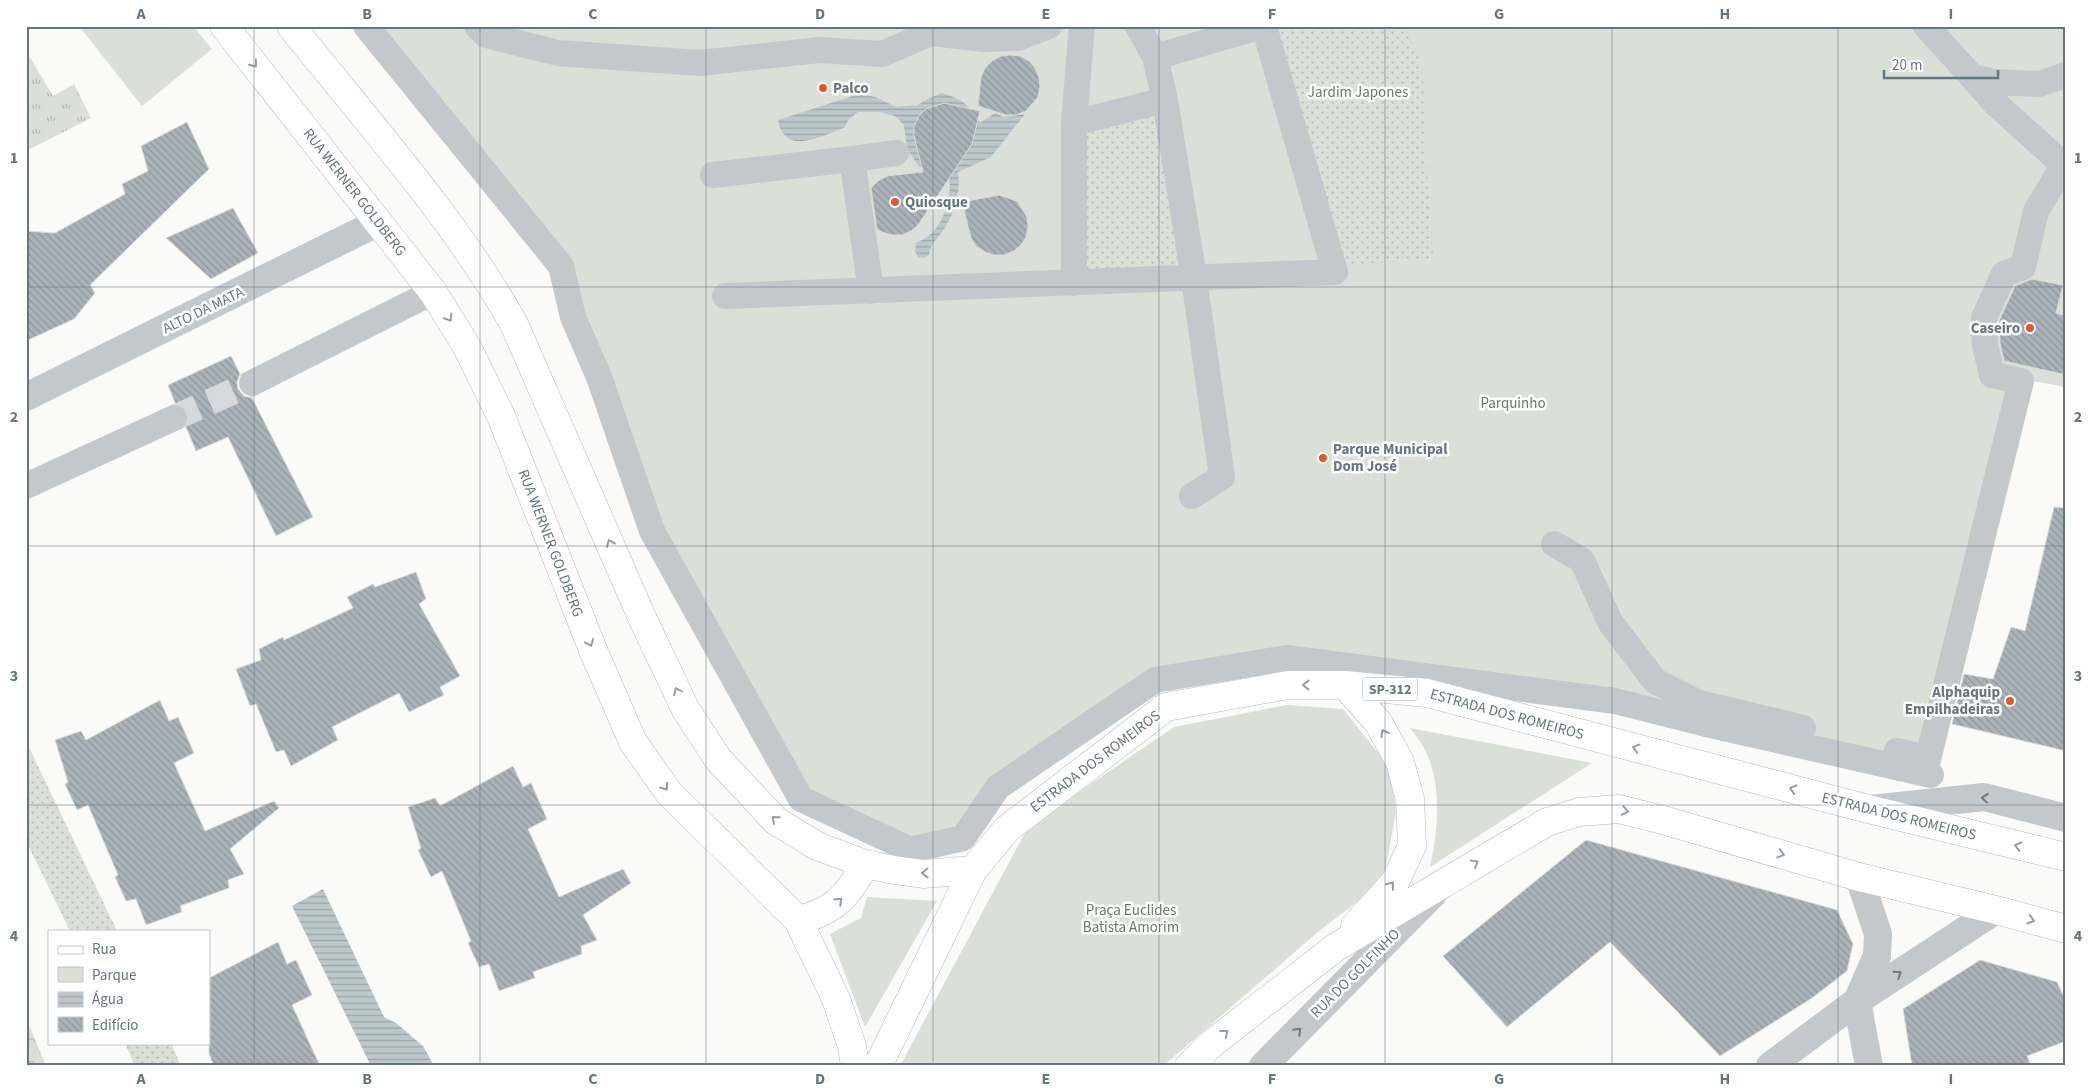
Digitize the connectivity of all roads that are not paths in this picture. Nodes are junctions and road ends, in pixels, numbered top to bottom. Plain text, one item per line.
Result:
1 (224, 26) edge
2 (290, 26) edge
3 (366, 26) edge
4 (477, 26) edge
5 (1049, 26) edge
6 (1082, 26) edge
7 (1138, 26) edge
8 (1263, 26) edge
9 (1926, 26) edge
10 (1155, 57) junction
11 (2066, 75) edge
12 (1972, 77) junction
13 (1165, 100) junction
14 (1074, 123) junction
15 (896, 153) dead end
16 (852, 159) junction
17 (2065, 167) edge
18 (713, 175) dead end
19 (380, 222) junction
20 (1194, 278) junction
21 (1074, 283) junction
22 (871, 291) junction
23 (434, 292) junction
24 (725, 296) dead end
25 (252, 383) tunnel mouth
26 (26, 397) edge
27 (174, 418) tunnel mouth
28 (26, 486) edge
29 (1192, 496) dead end
30 (1554, 544) dead end
31 (1345, 685) junction
32 (1931, 774) dead end
33 (1868, 809) junction
34 (2066, 818) edge
35 (2066, 858) edge
36 (866, 864) junction
37 (973, 870) junction
38 (1859, 877) junction
39 (1447, 880) junction
40 (1996, 910) junction
41 (798, 920) junction
42 (2066, 930) edge
43 (1336, 947) junction
44 (1857, 1001) junction
45 (855, 1066) edge
46 (878, 1066) edge
47 (1189, 1066) edge
48 (1263, 1066) edge
49 (1770, 1066) edge
50 (1869, 1066) edge

1 -> 19 main road, RUA WERNER GOLDBERG
36 -> 2 main road
3 - 32 street
4 - 5 street
6 - 14 street
7 - 10 street
8 - 10 street
8 - 20 street
9 - 12 street
10 - 13 street
11 - 12 street
12 - 17 street
13 - 14 street
13 - 20 street
14 - 21 street
15 - 16 street
16 - 18 street
16 - 22 street
17 - 30 street
19 - 23 main road, RUA WERNER GOLDBERG
19 - 26 street, ALTO DA MATA
20 - 21 street
20 - 29 street
21 - 22 street
22 - 24 street
23 - 25 street
23 -> 41 main road, RUA WERNER GOLDBERG
27 - 28 street
33 -> 31 main road, ESTRADA DOS ROMEIROS / SP-312
31 -> 37 main road, ESTRADA DOS ROMEIROS / SP-312
43 -> 31 main road
34 -> 33 street
35 -> 33 main road, ESTRADA DOS ROMEIROS / SP-312
37 -> 36 main road
41 -> 36 main road
37 - 46 main road, ESTRADA DOS ROMEIROS / SP-312
39 -> 38 main road
38 - 40 main road
38 - 44 street
39 - 43 main road
48 -> 39 street, RUA DO GOLFINHO
40 -> 42 main road
44 -> 40 street
41 - 45 main road, RUA WERNER GOLDBERG
47 -> 43 main road
44 - 49 street
44 - 50 street

